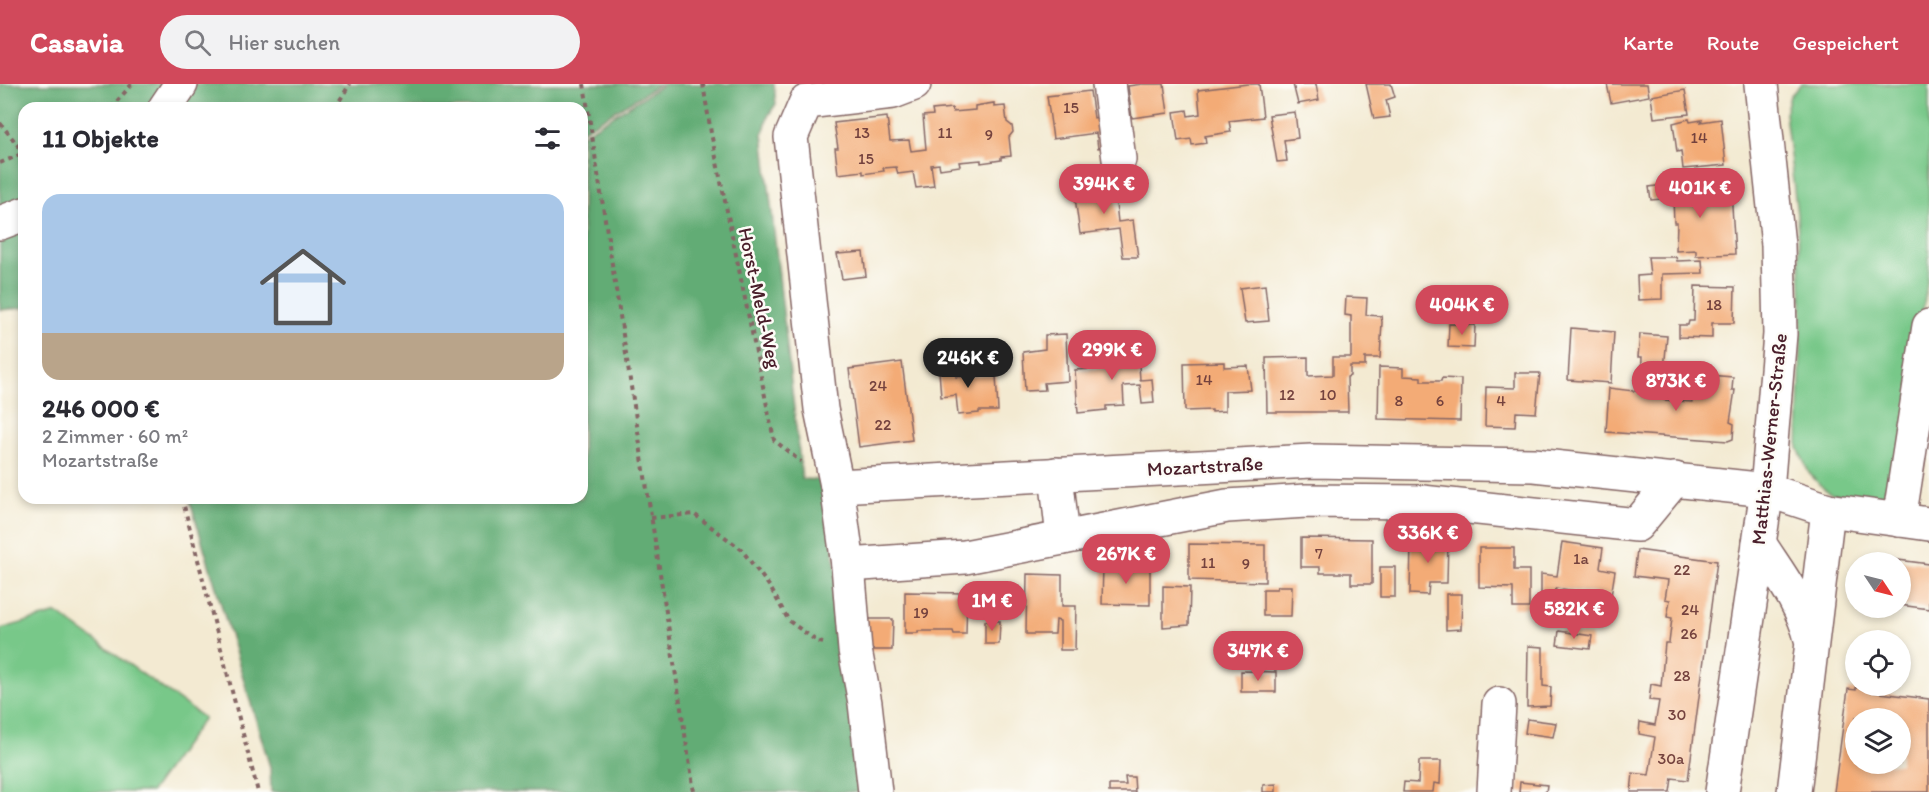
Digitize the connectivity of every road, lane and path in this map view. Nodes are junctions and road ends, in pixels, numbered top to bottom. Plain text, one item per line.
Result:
1 (132, 84) edge
2 (181, 84) edge
3 (350, 84) edge
4 (584, 84) edge
5 (704, 84) edge
6 (914, 84) edge
7 (1109, 84) edge
8 (1761, 84) edge
9 (116, 102) edge
10 (169, 102) edge
11 (339, 102) edge
12 (587, 102) edge
13 (588, 110) edge
14 (0, 123) edge
15 (18, 146) edge
16 (18, 156) edge
17 (1119, 159) dead end
18 (0, 163) edge
19 (18, 216) edge
20 (0, 223) edge
21 (1929, 326) edge
22 (1354, 462) junction
23 (1534, 465) junction
24 (1056, 474) junction
25 (1675, 479) junction
26 (837, 486) junction
27 (1767, 490) junction
28 (1354, 501) junction
29 (184, 504) edge
30 (1828, 510) junction
31 (1531, 513) junction
32 (651, 518) junction
33 (1914, 522) edge
34 (1063, 538) junction
35 (1759, 543) junction
36 (848, 565) junction
37 (1812, 642) junction
38 (855, 650) junction
39 (1500, 705) dead end
40 (258, 792) edge
41 (694, 792) edge
42 (875, 792) edge
43 (1494, 792) edge
44 (1722, 792) edge
45 (1794, 792) edge

1 - 9 path
2 - 10 street
3 - 11 path
4 - 12 path
5 - 26 path, Horst-Meld-Weg
6 - 26 street
7 - 17 street
8 - 27 street, Matthias-Werner-Straße
13 - 32 path
14 - 15 path
16 - 18 path
19 - 20 street
21 - 33 street
22 - 23 street, Mozartstraße
22 - 24 street, Mozartstraße
22 - 28 street
23 - 25 street, Mozartstraße
23 - 31 street
24 - 26 street, Mozartstraße
24 - 34 street
25 - 27 street, Mozartstraße
25 - 31 street, Mozartstraße
26 - 36 street
27 - 30 street, Mozartstraße
27 - 35 street, Matthias-Werner-Straße
28 - 31 street, Mozartstraße
28 - 34 street, Mozartstraße
29 - 40 path
30 - 33 street, Mozartstraße
30 - 37 street
32 - 38 path
32 - 41 path
34 - 36 street, Mozartstraße
35 - 37 street
35 - 44 street, Matthias-Werner-Straße
36 - 38 street
37 - 45 street
38 - 42 street
39 - 43 street

